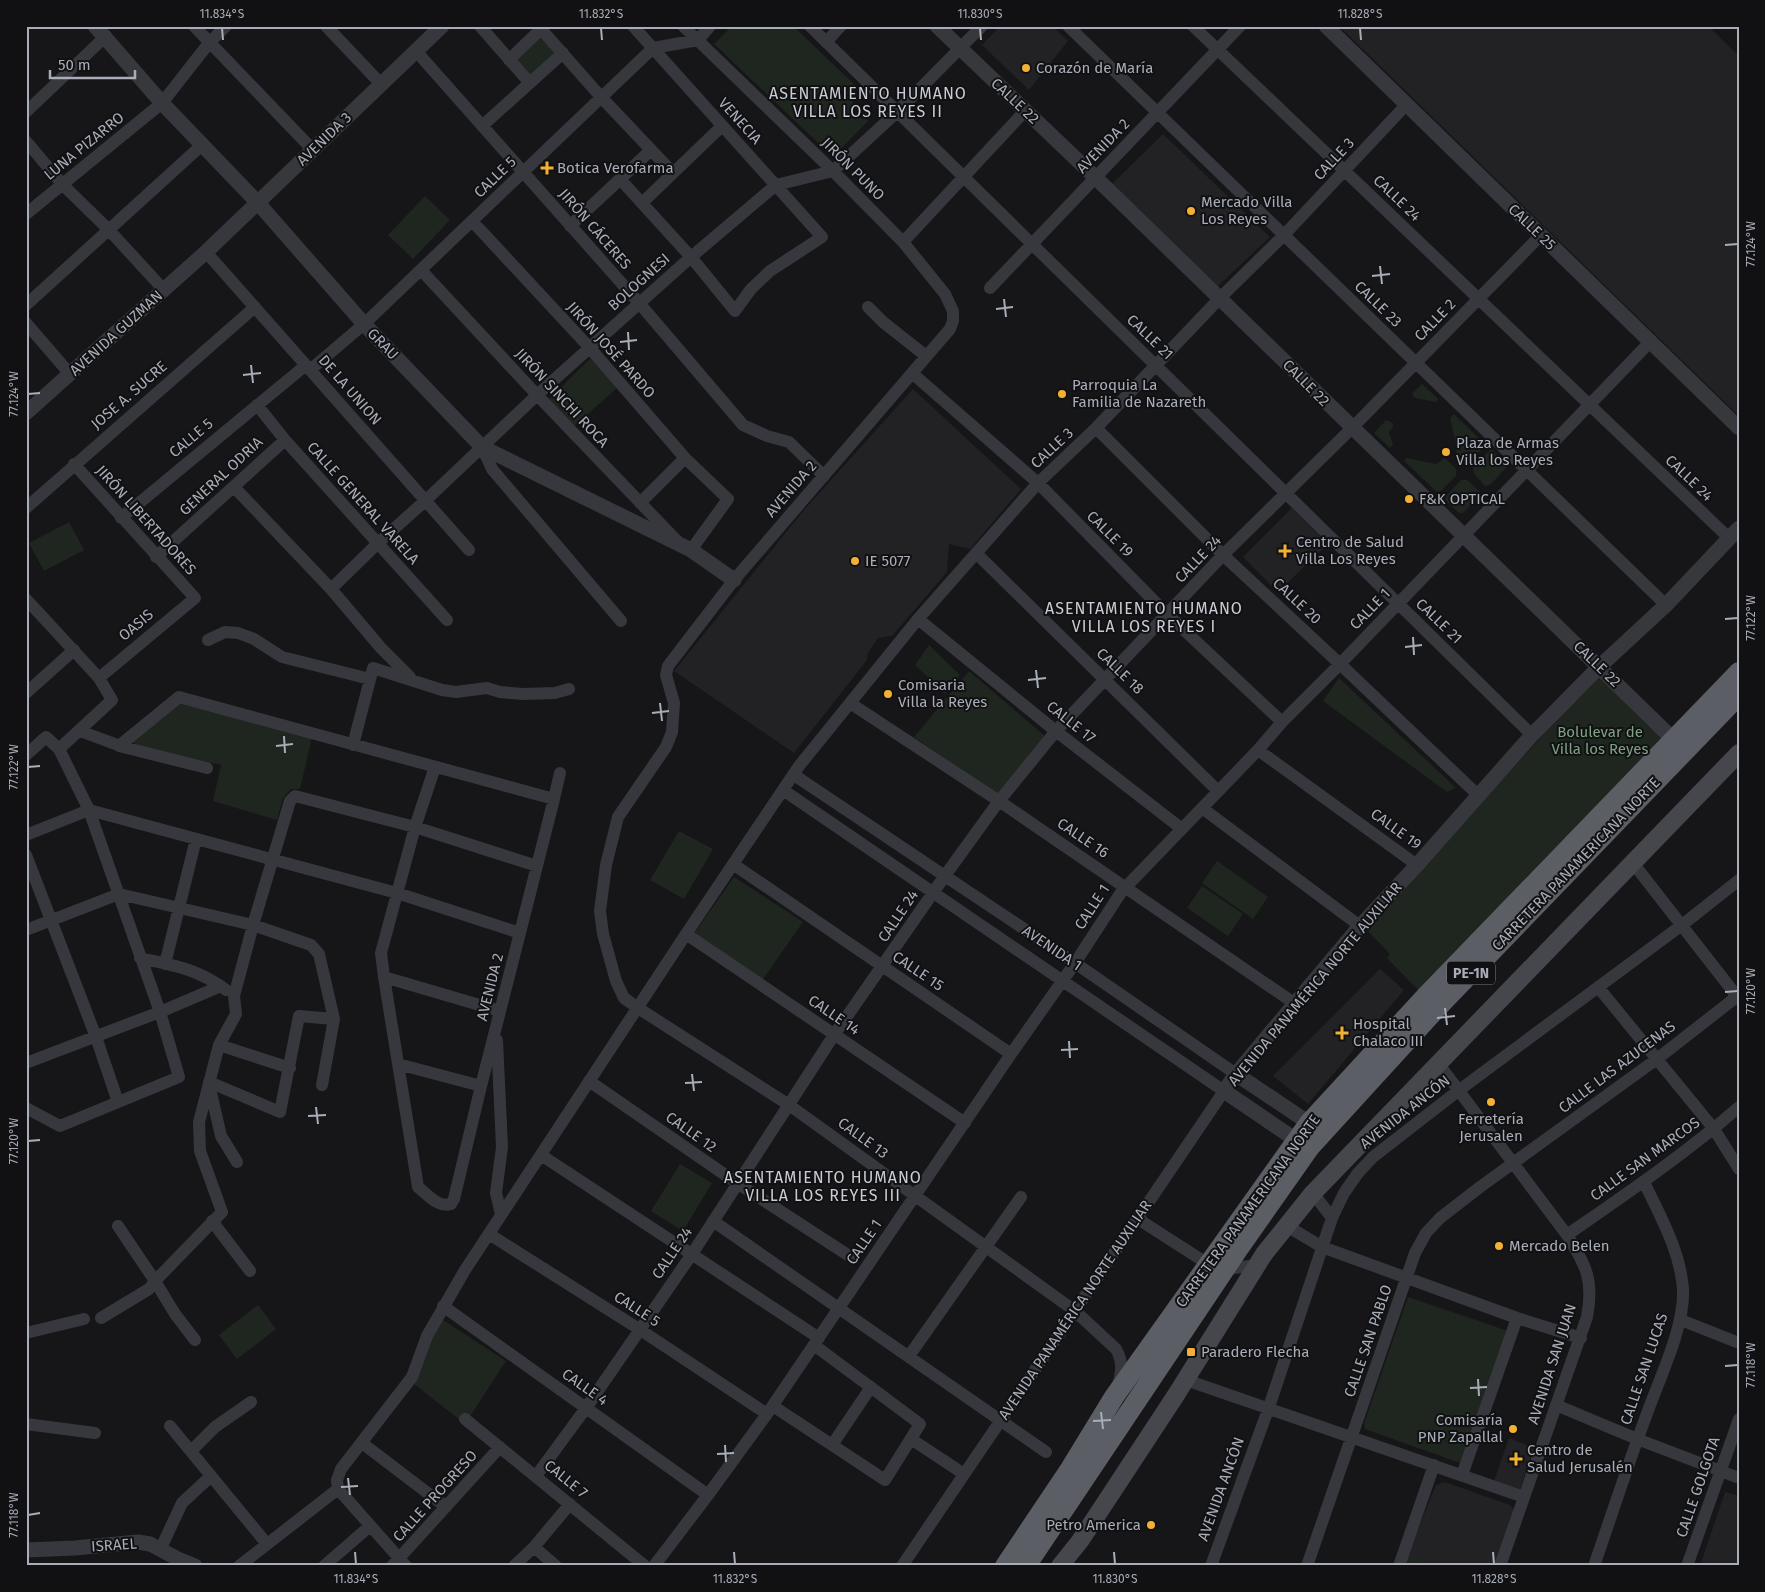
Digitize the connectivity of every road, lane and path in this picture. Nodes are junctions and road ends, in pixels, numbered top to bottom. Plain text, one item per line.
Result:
1 (194, 26) edge
2 (226, 26) edge
3 (326, 26) edge
4 (442, 26) edge
5 (480, 26) edge
6 (633, 26) edge
7 (683, 26) edge
8 (710, 26) edge
9 (810, 26) edge
10 (841, 26) edge
11 (937, 26) edge
12 (982, 26) edge
13 (1068, 26) edge
14 (1194, 26) edge
15 (1240, 26) edge
16 (1326, 26) edge
17 (543, 27) edge
18 (100, 31) edge
19 (698, 40) junction
20 (826, 42) junction
21 (209, 43) junction
22 (653, 48) junction
23 (960, 49) junction
24 (1218, 50) junction
25 (416, 51) junction
26 (563, 53) junction
27 (509, 60) junction
28 (530, 82) junction
29 (382, 84) junction
30 (601, 97) junction
31 (162, 102) junction
32 (1406, 105) junction
33 (1025, 110) junction
34 (26, 112) edge
35 (897, 112) junction
36 (1157, 113) junction
37 (482, 126) junction
38 (722, 126) junction
39 (26, 141) edge
40 (202, 145) junction
41 (313, 150) junction
42 (651, 150) junction
43 (833, 171) junction
44 (1344, 171) junction
45 (523, 172) junction
46 (673, 173) junction
47 (963, 177) junction
48 (1096, 177) junction
49 (620, 180) junction
50 (62, 184) junction
51 (776, 185) junction
52 (258, 203) junction
53 (642, 204) junction
54 (26, 214) edge
55 (472, 221) junction
56 (570, 226) junction
57 (109, 230) junction
58 (1541, 235) junction
59 (1284, 236) junction
60 (903, 242) junction
61 (1031, 243) junction
62 (206, 252) junction
63 (691, 258) junction
64 (420, 270) junction
65 (990, 288) dead end
66 (164, 290) junction
67 (1220, 298) junction
68 (1479, 299) junction
69 (640, 304) junction
70 (26, 305) edge
71 (255, 307) junction
72 (868, 307) dead end
73 (26, 323) edge
74 (364, 324) junction
75 (950, 329) joint
76 (1650, 342) junction
77 (589, 348) junction
78 (926, 356) junction
79 (1416, 363) junction
80 (1156, 366) junction
81 (308, 368) junction
82 (912, 373) junction
83 (70, 374) junction
84 (537, 395) junction
85 (256, 405) junction
86 (1590, 405) junction
87 (26, 413) edge
88 (1096, 428) junction
89 (1352, 428) junction
90 (1739, 428) edge
91 (285, 440) junction
92 (482, 447) junction
93 (685, 458) junction
94 (74, 464) junction
95 (1527, 470) junction
96 (824, 476) junction
97 (1038, 483) junction
98 (234, 486) junction
99 (1286, 493) junction
100 (425, 501) junction
101 (640, 503) junction
102 (26, 508) edge
103 (121, 518) junction
104 (1734, 533) edge
105 (1464, 536) junction
106 (377, 544) junction
107 (686, 548) junction
108 (468, 550) dead end
109 (976, 553) junction
110 (1223, 555) junction
111 (156, 557) junction
112 (734, 580) junction
113 (332, 589) junction
114 (194, 598) joint
115 (26, 599) edge
116 (1398, 604) junction
117 (1666, 605) junction
118 (1167, 614) junction
119 (918, 619) junction
120 (447, 620) dead end
121 (621, 621) dead end
122 (208, 640) dead end
123 (74, 650) junction
124 (1340, 664) junction
125 (1599, 667) junction
126 (1739, 672) edge
127 (666, 675) joint
128 (99, 678) junction
129 (370, 679) junction
130 (412, 679) junction
131 (1105, 679) junction
132 (568, 689) dead end
133 (26, 693) edge
134 (1739, 695) edge
135 (850, 702) junction
136 (1282, 722) junction
137 (80, 731) junction
138 (1056, 731) junction
139 (1532, 735) junction
140 (1674, 740) junction
141 (353, 745) junction
142 (119, 746) junction
143 (59, 749) junction
144 (1258, 750) junction
145 (1739, 753) edge
146 (26, 755) edge
147 (206, 768) dead end
148 (435, 768) junction
149 (560, 773) dead end
150 (794, 775) junction
151 (783, 790) junction
152 (1218, 791) junction
153 (1479, 796) junction
154 (554, 799) junction
155 (1000, 801) junction
156 (1202, 808) junction
157 (90, 810) junction
158 (415, 827) junction
159 (1182, 829) junction
160 (26, 835) edge
161 (196, 839) junction
162 (26, 855) edge
163 (274, 860) junction
164 (1634, 863) junction
165 (733, 864) junction
166 (1417, 865) junction
167 (537, 866) junction
168 (944, 877) junction
169 (1739, 880) edge
170 (1126, 887) junction
171 (396, 893) junction
172 (933, 893) junction
173 (119, 894) junction
174 (179, 908) junction
175 (50, 920) junction
176 (252, 925) junction
177 (1682, 925) junction
178 (1360, 926) junction
179 (26, 930) edge
180 (520, 933) junction
181 (686, 934) junction
182 (140, 958) junction
183 (1075, 963) junction
184 (165, 964) junction
185 (883, 966) junction
186 (384, 977) junction
187 (1062, 981) junction
188 (221, 986) junction
189 (1598, 987) junction
190 (234, 996) junction
191 (1738, 997) edge
192 (1294, 1003) junction
193 (638, 1008) junction
194 (500, 1011) junction
195 (160, 1012) junction
196 (334, 1019) junction
197 (497, 1025) junction
198 (834, 1035) junction
199 (96, 1037) junction
200 (219, 1045) junction
201 (1011, 1054) junction
202 (27, 1059) edge
203 (1657, 1059) junction
204 (1438, 1063) junction
205 (398, 1064) junction
206 (290, 1068) junction
207 (1236, 1074) junction
208 (589, 1081) junction
209 (209, 1082) junction
210 (322, 1085) dead end
211 (481, 1086) junction
212 (1224, 1091) junction
213 (1458, 1091) junction
214 (118, 1102) junction
215 (789, 1105) junction
216 (1739, 1107) edge
217 (26, 1108) edge
218 (965, 1123) junction
219 (1309, 1123) junction
220 (1714, 1129) junction
221 (1296, 1140) junction
222 (541, 1155) junction
223 (236, 1162) dead end
224 (1513, 1164) junction
225 (1739, 1168) edge
226 (1644, 1182) junction
227 (737, 1183) junction
228 (1313, 1193) junction
229 (915, 1195) junction
230 (1021, 1197) dead end
231 (502, 1214) junction
232 (1332, 1218) junction
233 (1138, 1219) junction
234 (713, 1221) junction
235 (212, 1222) junction
236 (118, 1226) dead end
237 (1287, 1226) junction
238 (489, 1234) junction
239 (1567, 1234) junction
240 (986, 1247) junction
241 (1322, 1247) junction
242 (692, 1254) junction
243 (851, 1257) dead end
244 (1258, 1265) junction
245 (1217, 1267) junction
246 (250, 1270) dead end
247 (1406, 1278) junction
248 (155, 1281) junction
249 (443, 1306) junction
250 (840, 1308) junction
251 (1075, 1311) junction
252 (101, 1318) dead end
253 (1517, 1318) junction
254 (84, 1319) dead end
255 (1681, 1320) junction
256 (639, 1330) junction
257 (26, 1333) edge
258 (1580, 1338) junction
259 (194, 1340) dead end
260 (816, 1342) junction
261 (1739, 1343) edge
262 (909, 1356) junction
263 (1186, 1380) junction
264 (871, 1387) junction
265 (1114, 1397) junction
266 (251, 1402) dead end
267 (1556, 1405) junction
268 (1269, 1407) junction
269 (586, 1408) junction
270 (770, 1410) junction
271 (465, 1419) dead end
272 (1739, 1419) edge
273 (1001, 1420) junction
274 (26, 1424) edge
275 (170, 1426) dead end
276 (95, 1433) dead end
277 (1352, 1436) junction
278 (911, 1439) junction
279 (1637, 1439) junction
280 (362, 1443) junction
281 (832, 1445) junction
282 (500, 1447) junction
283 (191, 1451) junction
284 (1046, 1452) dead end
285 (1434, 1465) junction
286 (1722, 1471) junction
287 (964, 1474) junction
288 (1462, 1475) junction
289 (211, 1476) junction
290 (536, 1476) junction
291 (1739, 1478) edge
292 (338, 1489) junction
293 (708, 1495) junction
294 (1524, 1497) junction
295 (570, 1504) junction
296 (446, 1507) junction
297 (370, 1526) junction
298 (267, 1544) junction
299 (534, 1547) junction
300 (26, 1550) edge
301 (160, 1550) junction
302 (399, 1564) edge
303 (196, 1566) edge
304 (239, 1566) edge
305 (324, 1566) edge
306 (514, 1566) edge
307 (556, 1566) edge
308 (645, 1566) edge
309 (654, 1566) edge
310 (902, 1566) edge
311 (1005, 1566) edge
312 (1026, 1566) edge
313 (1060, 1566) edge
314 (1211, 1566) edge
315 (1307, 1566) edge
316 (1399, 1566) edge
317 (1500, 1566) edge
318 (1594, 1566) edge
319 (1687, 1566) edge

1 - 21 street
2 - 21 street, LUNA PIZARRO
3 - 29 street
4 - 25 street, AVENIDA 3
5 - 27 street
6 - 22 street, VENECIA
7 - 19 street, JIRÓN PUNO
8 - 19 street
9 - 20 street, CALLE 21
10 - 20 street
11 - 23 street, CALLE 22
12 - 23 street, BOLOGNESI
13 - 36 street, CALLE 23
14 - 24 street, CALLE 24
15 - 24 street, AVENIDA 2
16 - 32 street, CALLE 25
17 - 26 street
17 - 27 street
18 - 31 street, GRAU
18 - 34 street
19 - 22 street
19 - 43 street, JIRÓN PUNO
20 - 35 street, CALLE 21
21 - 31 street, LUNA PIZARRO
21 - 41 street
22 - 30 street, CALLE 5
22 - 38 street, VENECIA
23 - 33 street, CALLE 22
23 - 35 street, BOLOGNESI
24 - 36 street, AVENIDA 2
24 - 44 street, CALLE 24
25 - 29 street, AVENIDA 3
25 - 37 street, JIRÓN CÁCERES
26 - 28 street
26 - 30 street
27 - 28 street
28 - 37 street
29 - 41 street, AVENIDA 3
30 - 42 street
30 - 45 street, CALLE 5
31 - 40 street, GRAU
31 - 50 street, LUNA PIZARRO
32 - 44 street, CALLE 3
32 - 58 street, CALLE 25
33 - 47 street
33 - 48 street, CALLE 22
35 - 43 street, BOLOGNESI
35 - 47 street, CALLE 21
36 - 48 street, AVENIDA 2
36 - 59 street, CALLE 23
37 - 45 street, JIRÓN CÁCERES
38 - 46 street
38 - 51 street, VENECIA
39 - 50 street
40 - 52 street, GRAU
40 - 57 street
41 - 52 street, AVENIDA 3
42 - 46 street
42 - 49 street
43 - 51 street, BOLOGNESI
43 - 60 street, JIRÓN PUNO
44 - 59 street, CALLE 3
44 - 68 street, CALLE 24
45 - 55 street, CALLE 5
45 - 56 street, JIRÓN CÁCERES
46 - 53 street
47 - 60 street
47 - 61 street, CALLE 21
48 - 61 street, AVENIDA 2
48 - 67 street, CALLE 22
49 - 53 street
49 - 56 street
50 - 54 street, LUNA PIZARRO
50 - 57 street
51 - 63 street, BOLOGNESI
51 - 63 street, VENECIA
52 - 62 street, AVENIDA 3
52 - 74 street, GRAU
53 - 63 street
55 - 64 street, CALLE 5
55 - 77 street, JIRÓN JOSÉ PARDO
56 - 69 street, JIRÓN CÁCERES
57 - 66 street
57 - 70 street
58 - 68 street, CALLE 2
58 - 76 street, CALLE 25
59 - 67 street, CALLE 3
59 - 79 street, CALLE 23
60 - 75 street, JIRÓN PUNO
61 - 65 street, AVENIDA 2
61 - 80 street, CALLE 21
62 - 66 street, AVENIDA GUZMAN
62 - 71 street, DE LA UNION
63 - 69 street, BOLOGNESI
64 - 74 street, CALLE 5
64 - 84 street, JIRÓN SINCHI ROCA
66 - 83 street, AVENIDA GUZMAN
67 - 80 street, CALLE 3
67 - 89 street, CALLE 22
68 - 79 street, CALLE 2
68 - 86 street, CALLE 24
69 - 77 street, BOLOGNESI
69 - 96 street, JIRÓN CÁCERES
71 - 81 street, DE LA UNION
71 - 94 street, JOSE A. SUCRE
72 - 78 street
73 - 83 street
74 - 81 street, CALLE 5
74 - 92 street, GRAU
75 - 78 street, AVENIDA 2
76 - 86 street, CALLE 1
76 - 90 street, CALLE 25
77 - 84 street, BOLOGNESI
77 - 93 street, JIRÓN JOSÉ PARDO
78 - 82 street, AVENIDA 2
79 - 89 street, CALLE 2
79 - 95 street, CALLE 23
80 - 88 street, CALLE 3
80 - 99 street, CALLE 21
81 - 85 street, CALLE 5
81 - 100 street, DE LA UNION
82 - 96 street, AVENIDA 2
82 - 97 street, CALLE 19
83 - 87 street, AVENIDA GUZMAN
84 - 92 street, BOLOGNESI
84 - 101 street, JIRÓN SINCHI ROCA
85 - 91 street, CALLE GENERAL VARELA
85 - 103 street, CALLE 5
86 - 95 street, CALLE 1
86 - 104 street, CALLE 24
88 - 97 street, CALLE 3
88 - 110 street, CALLE 20
89 - 99 street, CALLE 24
89 - 105 street, CALLE 22
91 - 98 street, GENERAL ODRIA
91 - 106 street, CALLE GENERAL VARELA
92 - 100 street, BOLOGNESI
92 - 107 street, GRAU
92 - 121 street
93 - 101 street
93 - 107 street, JIRÓN JOSÉ PARDO
94 - 102 street, JOSE A. SUCRE
94 - 103 street, JIRÓN LIBERTADORES
95 - 105 street, CALLE 1
95 - 117 street, CALLE 23
96 - 112 street, AVENIDA 2
97 - 109 street, CALLE 3
97 - 118 street, CALLE 19
98 - 111 street, GENERAL ODRIA
98 - 113 street
99 - 110 street, CALLE 24
99 - 116 street, CALLE 21
100 - 106 street, BOLOGNESI
100 - 108 street, DE LA UNION
101 - 107 street, JIRÓN SINCHI ROCA
103 - 111 street, JIRÓN LIBERTADORES
104 - 117 street, AVENIDA PANAMÉRICA NORTE AUXILIAR
105 - 116 street, CALLE 1
105 - 125 street, CALLE 22
106 - 113 street, BOLOGNESI
106 - 120 street, CALLE GENERAL VARELA
107 - 112 street, GRAU
109 - 119 street, CALLE 3
109 - 131 street, CALLE 18
110 - 118 street, CALLE 24
110 - 124 street, CALLE 20
111 - 114 street, JIRÓN LIBERTADORES
112 - 127 street, AVENIDA 2
113 - 130 street
114 - 128 street, OASIS
115 - 123 street
116 - 124 street, CALLE 1
116 - 139 street, CALLE 21
117 - 125 street, AVENIDA PANAMÉRICA NORTE AUXILIAR
118 - 131 street, CALLE 24
118 - 136 street, CALLE 19
119 - 135 street, CALLE 3
119 - 138 street, CALLE 17
122 - 129 street
123 - 128 street
123 - 133 street
124 - 136 street, CALLE 1
124 - 153 street, CALLE 20
125 - 139 street, AVENIDA PANAMÉRICA NORTE AUXILIAR
125 - 140 street, CALLE 22
126 - 140 highway, CARRETERA PANAMERICANA NORTE / PE-1N
127 - 193 street, CALLE 13
128 - 137 street
129 - 130 street
129 - 141 street
130 - 132 street
131 - 138 street, CALLE 24
131 - 152 street, CALLE 18
134 - 245 highway, CARRETERA PANAMERICANA NORTE / PE-1N
135 - 150 street, CALLE 3
135 - 155 street, CALLE 16
136 - 144 street, CALLE 1
137 - 142 street
137 - 143 street
138 - 155 street, CALLE 24
138 - 159 street, CALLE 17
139 - 153 street, AVENIDA PANAMÉRICA NORTE AUXILIAR
140 - 219 highway, CARRETERA PANAMERICANA NORTE / PE-1N
141 - 142 street
141 - 148 street
142 - 147 street
143 - 146 street
143 - 157 street
144 - 152 street, CALLE 1
144 - 166 street, CALLE 19
145 - 164 main road
148 - 154 street
148 - 158 street
149 - 154 street, AVENIDA 2
150 - 151 street, CALLE 3
150 - 168 street, AVENIDA 1
151 - 165 street, CALLE 3
151 - 172 street, AVENIDA 1
152 - 156 street, CALLE 1
153 - 166 street, AVENIDA PANAMÉRICA NORTE AUXILIAR
154 - 167 street, AVENIDA 2
155 - 168 street, CALLE 24
155 - 170 street, CALLE 16
156 - 159 street, CALLE 1
156 - 178 street
157 - 160 street
157 - 161 street
157 - 173 street
158 - 163 street
158 - 167 street
158 - 171 street
159 - 170 street, CALLE 1
161 - 163 street
161 - 174 street
162 - 175 street
163 - 171 street
163 - 176 street
164 - 177 street
164 - 204 main road
165 - 181 street, CALLE 3
165 - 185 street, CALLE 15
166 - 178 street, AVENIDA PANAMÉRICA NORTE AUXILIAR
167 - 180 street, AVENIDA 2
168 - 172 street, CALLE 24
168 - 183 street, AVENIDA 1
169 - 177 street, AVENIDA ANCÓN
170 - 183 street, CALLE 1
170 - 192 street, CALLE 16
171 - 180 street
171 - 186 street
172 - 185 street, CALLE 24
172 - 187 street, AVENIDA 1
173 - 174 street
173 - 175 street
173 - 182 street
174 - 176 street
174 - 184 street
175 - 179 street
175 - 199 street
176 - 190 street
176 - 196 street
177 - 189 street, AVENIDA ANCÓN
177 - 191 street
178 - 192 street, AVENIDA PANAMÉRICA NORTE AUXILIAR
180 - 194 street, AVENIDA 2
181 - 193 street, CALLE 3
181 - 198 street, CALLE 14
182 - 184 street
182 - 195 street
183 - 187 street, CALLE 1
183 - 207 street, AVENIDA 1
184 - 188 street
185 - 198 street, CALLE 24
185 - 201 street, CALLE 15
186 - 194 street
186 - 205 street
187 - 201 street, CALLE 1
187 - 212 street, AVENIDA 1
188 - 190 street
188 - 195 street
189 - 203 street
189 - 213 street, AVENIDA ANCÓN
190 - 200 street
191 - 203 street, CALLE LAS AZUCENAS
192 - 207 street, AVENIDA PANAMÉRICA NORTE AUXILIAR
193 - 208 street, CALLE 3
193 - 215 street, CALLE 13
194 - 197 street, AVENIDA 2
195 - 199 street
195 - 214 street
196 - 206 street
196 - 210 street
197 - 211 street, AVENIDA 2
197 - 231 street
198 - 215 street, CALLE 24
198 - 218 street, CALLE 14
199 - 202 street
199 - 214 street
200 - 206 street
200 - 209 street
201 - 218 street, CALLE 1
203 - 220 street
203 - 224 street, CALLE LAS AZUCENAS
204 - 213 street, AVENIDA SAN JUAN
204 - 228 main road
205 - 211 street
205 - 211 street, AVENIDA 2
206 - 209 street
207 - 212 street, AVENIDA PANAMÉRICA NORTE AUXILIAR
207 - 219 street, AVENIDA 1
208 - 222 street, CALLE 3
208 - 227 street, CALLE 12
209 - 223 street
209 - 235 street
212 - 221 street, AVENIDA 1
212 - 233 street, AVENIDA PANAMÉRICA NORTE AUXILIAR
213 - 224 street, AVENIDA SAN JUAN
213 - 232 street, AVENIDA ANCÓN
214 - 217 street
215 - 227 street, CALLE 24
215 - 229 street, CALLE 13
216 - 220 street, CALLE SAN MARCOS
218 - 229 street, CALLE 1
219 - 221 highway, CARRETERA PANAMERICANA NORTE / PE-1N
220 - 225 street
220 - 226 street, CALLE SAN MARCOS
221 - 245 highway, CARRETERA PANAMERICANA NORTE / PE-1N
222 - 231 street, CALLE 3
222 - 242 street
224 - 239 street, AVENIDA SAN JUAN
224 - 247 street, CALLE SAN PABLO
226 - 239 street, CALLE SAN MARCOS
226 - 255 street, CALLE SAN LUCAS
227 - 234 street, CALLE 24
227 - 243 street, CALLE 12
228 - 232 street
228 - 237 main road
229 - 240 street, CALLE 13
229 - 250 street, CALLE 1
230 - 240 street
231 - 238 street, CALLE 3
232 - 241 street, AVENIDA ANCÓN
233 - 245 street
233 - 251 street, AVENIDA PANAMÉRICA NORTE AUXILIAR
234 - 242 street, CALLE 24
234 - 250 street
235 - 246 street
235 - 248 street
236 - 248 street
237 - 241 street
237 - 244 main road
238 - 249 street, CALLE 3
238 - 256 street, CALLE 5
239 - 258 street, AVENIDA SAN JUAN
240 - 251 street, CALLE 13
240 - 262 street
241 - 247 street
241 - 268 street, AVENIDA ANCÓN
242 - 256 street, CALLE 24
242 - 260 street
244 - 245 street
244 - 263 main road
245 - 265 highway, CARRETERA PANAMERICANA NORTE / PE-1N
245 - 312 highway, CARRETERA PANAMERICANA NORTE / PE-1N
247 - 253 street
247 - 277 street, CALLE SAN PABLO
248 - 252 street
248 - 259 street
249 - 269 street, CALLE 4
249 - 280 street, CALLE 3
250 - 260 street, CALLE 1
250 - 262 street
251 - 265 street, CALLE 13
251 - 273 street, AVENIDA PANAMÉRICA NORTE AUXILIAR
253 - 258 street
253 - 288 street
254 - 257 street
255 - 261 street
255 - 279 street, CALLE SAN LUCAS
256 - 269 street, CALLE 24
256 - 270 street, CALLE 5
258 - 267 street, AVENIDA SAN JUAN
260 - 264 street
260 - 270 street, CALLE 1
262 - 273 street
263 - 268 street
263 - 313 main road
264 - 278 street
264 - 281 street
265 - 311 highway, CARRETERA PANAMERICANA NORTE / PE-1N
266 - 283 street
267 - 279 street
267 - 294 street, AVENIDA SAN JUAN
268 - 277 street
268 - 314 street, AVENIDA ANCÓN
269 - 290 street, CALLE 24
269 - 293 street, CALLE 4
270 - 281 street, CALLE 5
270 - 293 street, CALLE 1
271 - 282 street, CALLE 7
272 - 286 street, CALLE GOLGOTA
273 - 284 street
273 - 287 street, AVENIDA PANAMÉRICA NORTE AUXILIAR
274 - 276 street
275 - 283 street
277 - 285 street
277 - 315 street, CALLE SAN PABLO
278 - 281 street, CALLE 5
278 - 287 street
279 - 286 street
279 - 318 street, CALLE SAN LUCAS
280 - 292 street, CALLE 3
280 - 296 street
282 - 290 street, CALLE 7
282 - 296 street, CALLE PROGRESO
283 - 289 street
285 - 288 street
285 - 316 street
286 - 291 street
286 - 319 street, CALLE GOLGOTA
287 - 310 street, AVENIDA PANAMÉRICA NORTE AUXILIAR
288 - 294 street
289 - 298 street
289 - 301 street
290 - 295 street, CALLE 7
292 - 297 street
292 - 298 street
293 - 309 street, CALLE 1
294 - 317 street, AVENIDA SAN JUAN
295 - 299 street
295 - 308 street, CALLE 7
296 - 302 street, CALLE PROGRESO
297 - 302 street
297 - 305 street
298 - 304 street
299 - 306 street
299 - 307 street
300 - 301 street, ISRAEL
301 - 303 street, ISRAEL

